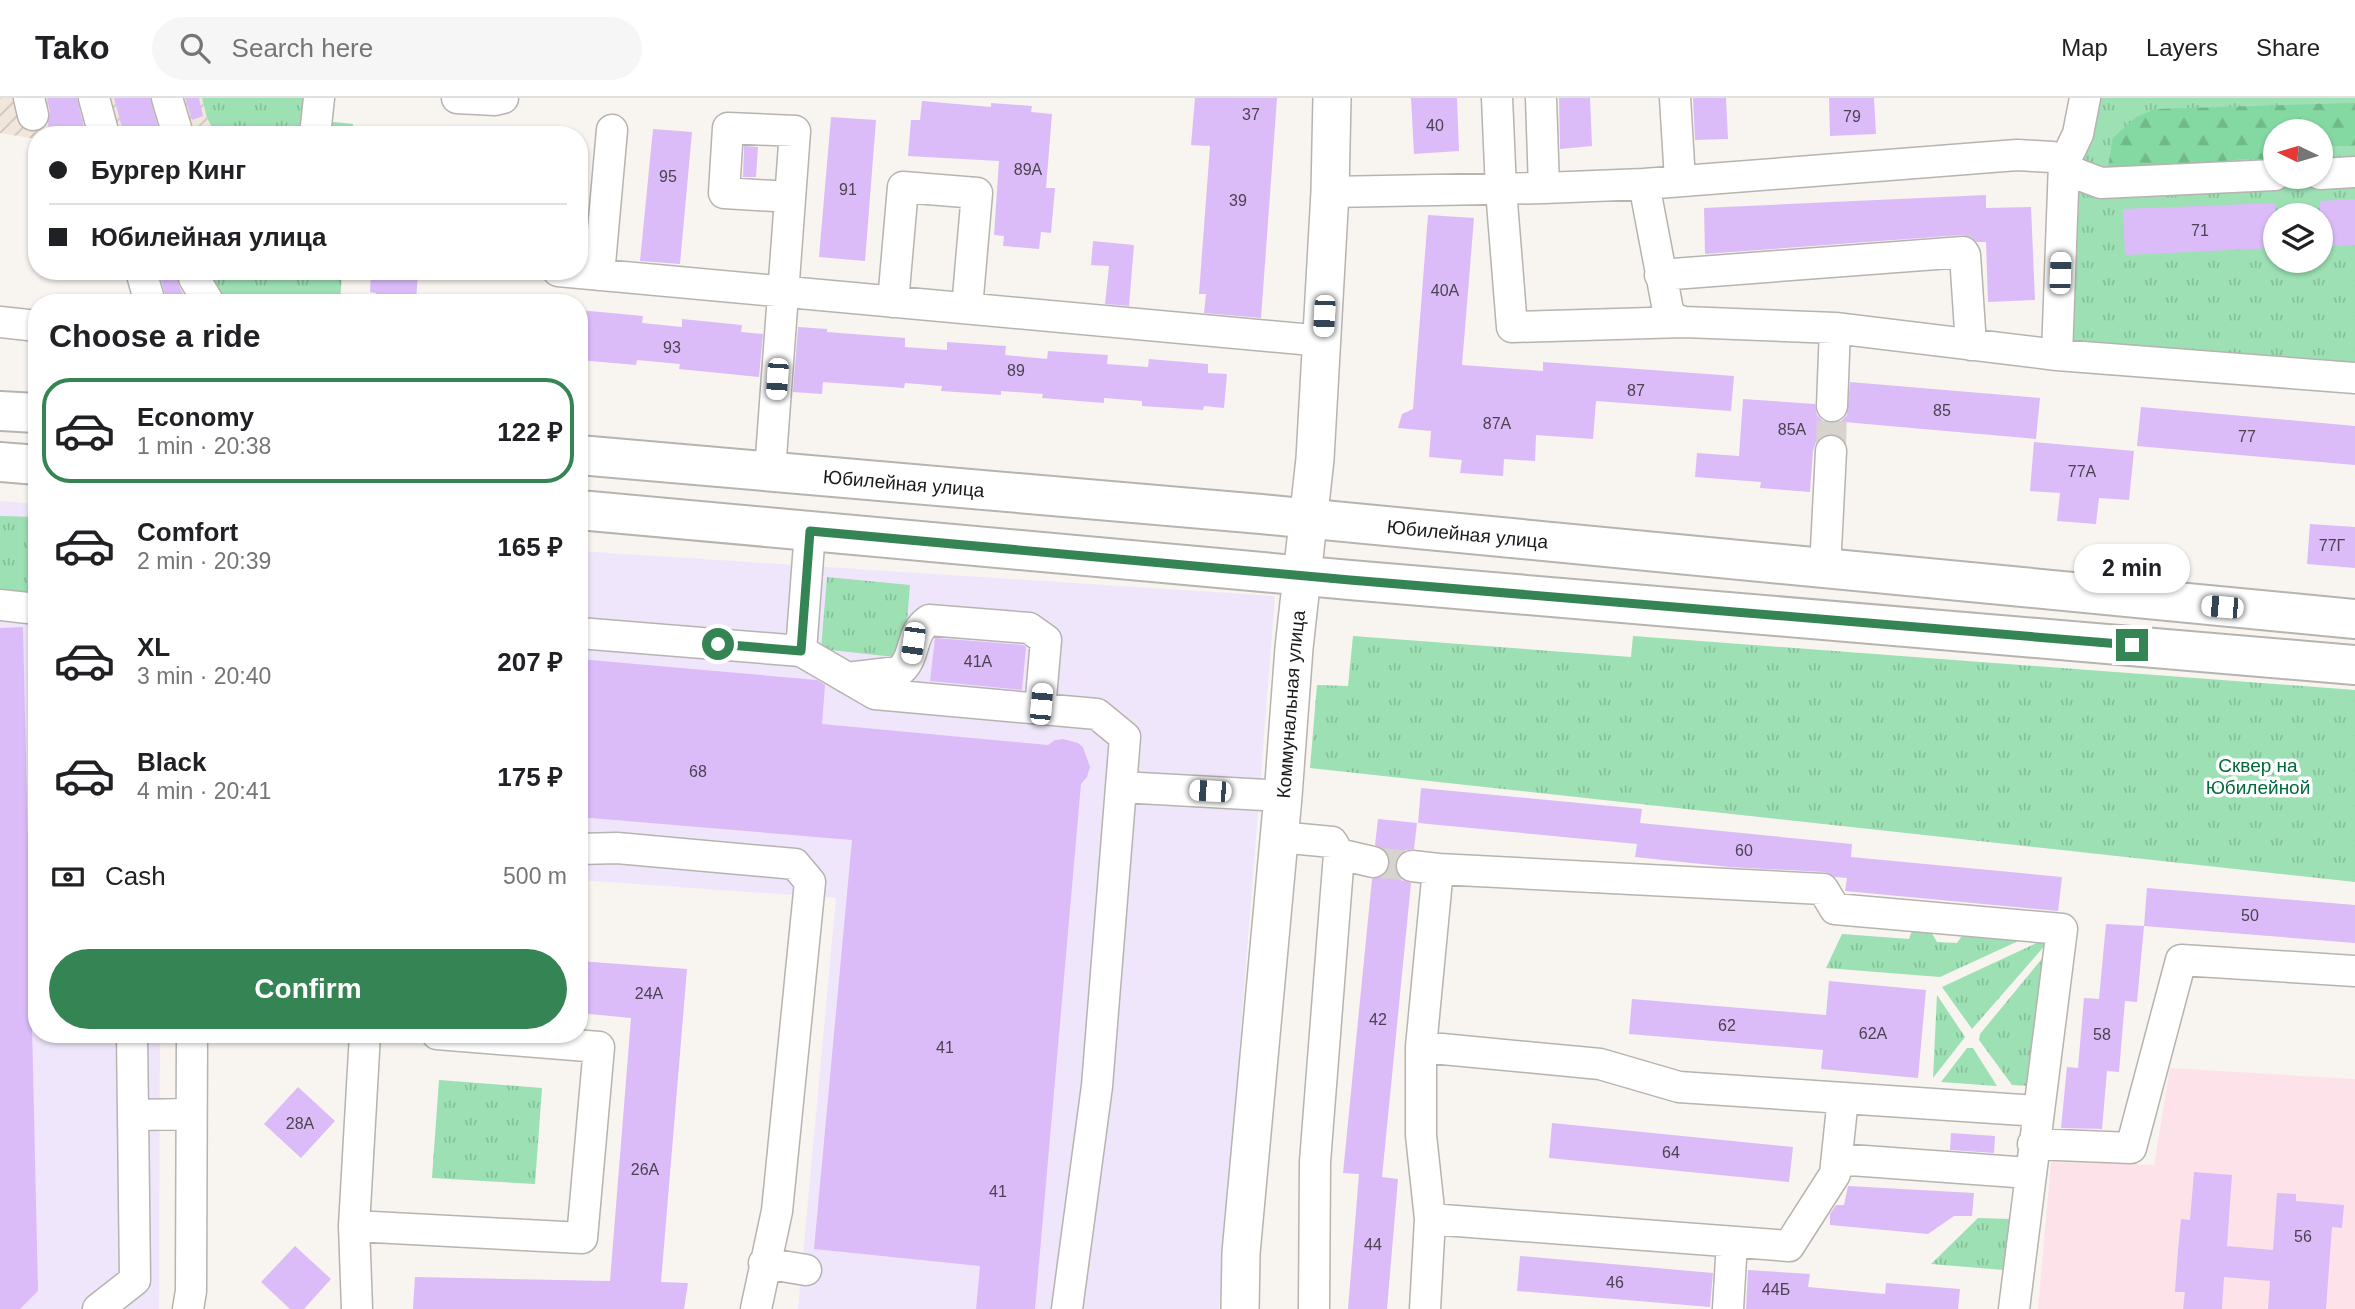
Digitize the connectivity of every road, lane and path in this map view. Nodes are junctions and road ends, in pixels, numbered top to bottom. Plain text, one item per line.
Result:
1 (94, 98) edge
2 (167, 98) edge
3 (319, 98) edge
4 (457, 98) edge
5 (1332, 98) edge
6 (1497, 98) edge
7 (1541, 98) edge
8 (1675, 98) edge
9 (2085, 98) edge
10 (497, 99) edge
11 (102, 126) edge
12 (175, 126) edge
13 (315, 126) edge
14 (612, 130) dead end
15 (2064, 163) junction
16 (2355, 172) edge
17 (2333, 173) edge
18 (2263, 176) edge
19 (1680, 180) junction
20 (1644, 184) junction
21 (1545, 188) junction
22 (1501, 190) junction
23 (1330, 192) junction
24 (790, 197) dead end
25 (588, 274) edge
26 (599, 275) junction
27 (1661, 275) junction
28 (783, 292) junction
29 (893, 302) junction
30 (967, 308) junction
31 (0, 322) edge
32 (1684, 322) junction
33 (28, 325) edge
34 (1835, 328) junction
35 (1322, 341) junction
36 (1971, 345) junction
37 (2057, 355) junction
38 (2355, 378) edge
39 (1832, 406) tunnel mouth
40 (0, 411) edge
41 (28, 413) edge
42 (1831, 451) tunnel mouth
43 (588, 456) edge
44 (0, 462) edge
45 (28, 464) edge
46 (770, 471) junction
47 (588, 511) edge
48 (1310, 520) junction
49 (810, 531) junction
50 (1825, 569) junction
51 (1303, 576) junction
52 (0, 605) edge
53 (28, 608) edge
54 (2355, 619) edge
55 (942, 621) junction
56 (588, 634) edge
57 (801, 651) junction
58 (2355, 665) edge
59 (847, 678) junction
60 (1033, 705) junction
61 (1121, 787) junction
62 (1283, 796) junction
63 (1279, 837) junction
64 (588, 849) edge
65 (1339, 853) junction
66 (1373, 862) tunnel mouth
67 (2355, 971) edge
68 (132, 1043) edge
69 (192, 1043) edge
70 (364, 1043) edge
71 (549, 1043) edge
72 (1421, 1047) junction
73 (1843, 1098) junction
74 (2037, 1111) junction
75 (191, 1114) junction
76 (134, 1115) junction
77 (2033, 1144) junction
78 (1837, 1159) junction
79 (2029, 1173) junction
80 (1430, 1219) junction
81 (354, 1227) junction
82 (1732, 1241) junction
83 (764, 1263) junction
84 (806, 1270) dead end
85 (191, 1303) edge
86 (99, 1309) edge
87 (357, 1309) edge
88 (756, 1309) edge
89 (1067, 1309) edge
90 (1240, 1309) edge
91 (1314, 1309) edge
92 (1425, 1309) edge
93 (1728, 1309) edge
94 (2014, 1309) edge

1 - 11 street
2 - 12 street
3 - 13 street
4 - 10 street
5 - 23 main road, Коммунальная улица
6 - 22 street
7 - 21 street
8 - 19 street
9 - 15 street
14 - 26 street
15 - 18 street
15 - 19 street
15 - 37 street
16 - 17 street
19 - 20 street
20 - 21 street
20 - 27 street
21 - 22 street
22 - 23 street
22 - 32 street
23 - 35 main road, Коммунальная улица
24 - 28 street
25 - 26 street
26 - 28 street
27 - 32 street
27 - 36 street
28 - 29 street
28 - 46 street
29 - 30 street
29 - 30 street
30 - 35 street
31 - 33 street
32 - 34 street
34 - 36 street
34 - 39 street
35 - 48 main road, Коммунальная улица
36 - 37 street
37 - 38 street
40 - 41 highway
42 - 50 street
43 - 46 highway, Юбилейная улица
44 - 45 highway
46 - 48 highway, Юбилейная улица
47 - 49 highway
48 - 50 highway, Юбилейная улица
48 - 51 main road, Коммунальная улица
49 - 51 highway
49 - 57 street
50 - 54 highway, Юбилейная улица
51 - 58 highway
51 - 62 main road, Коммунальная улица
52 - 53 street
55 - 59 street
55 - 60 street
55 - 60 street
56 - 57 street
57 - 59 street
59 - 60 street
60 - 61 street
61 - 62 street
61 - 89 street
62 - 63 main road, Коммунальная улица
63 - 65 street
63 - 90 main road, Коммунальная улица
64 - 83 street
65 - 66 street
65 - 91 street
67 - 77 street
68 - 76 street
69 - 75 street
70 - 81 street
71 - 81 street
72 - 73 street
72 - 74 street
72 - 80 street
73 - 74 street
73 - 78 street
74 - 77 street
75 - 76 street
75 - 85 street
76 - 86 street
77 - 79 street
78 - 79 street
78 - 82 street
79 - 94 street
80 - 82 street
80 - 92 street
81 - 87 street
82 - 93 street
83 - 84 street
83 - 88 street

